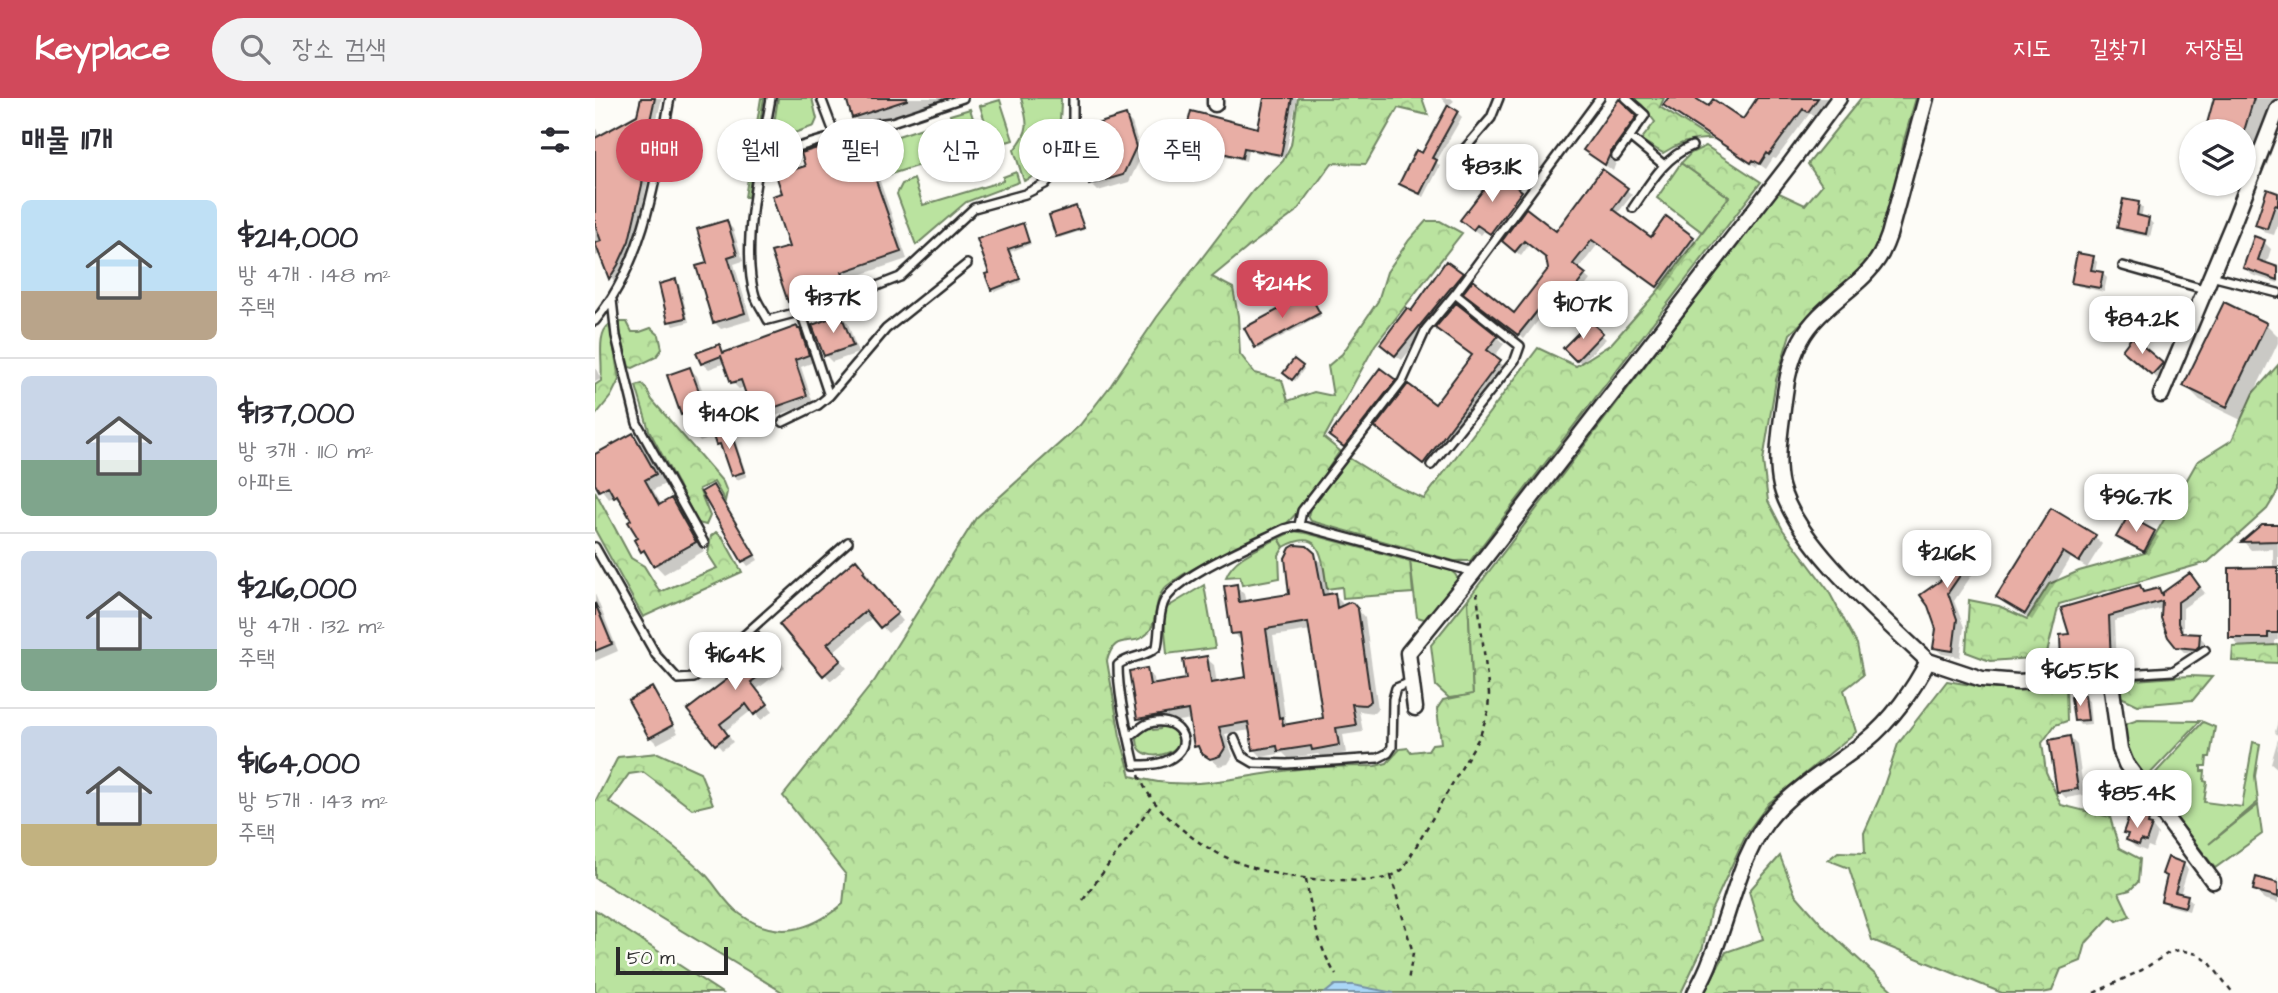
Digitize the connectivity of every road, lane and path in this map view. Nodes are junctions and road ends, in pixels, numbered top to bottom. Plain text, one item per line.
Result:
1 (670, 98) edge
2 (771, 98) edge
3 (821, 98) edge
4 (963, 98) edge
5 (1073, 98) edge
6 (1499, 98) edge
7 (1600, 98) edge
8 (1626, 98) edge
9 (1839, 98) edge
10 (1926, 98) edge
11 (2278, 108) edge
12 (768, 119) edge
13 (829, 119) edge
14 (901, 119) edge
15 (1630, 137) junction
16 (1692, 146) dead end
17 (1616, 156) dead end
18 (1456, 159) dead end
19 (1664, 165) junction
20 (758, 182) edge
21 (1633, 208) dead end
22 (967, 264) dead end
23 (2123, 267) dead end
24 (2207, 282) junction
25 (2278, 293) edge
26 (1455, 294) junction
27 (613, 300) junction
28 (801, 312) junction
29 (595, 321) edge
30 (2161, 395) dead end
31 (829, 396) junction
32 (783, 422) dead end
33 (1431, 465) dead end
34 (1299, 525) junction
35 (848, 542) dead end
36 (704, 543) dead end
37 (595, 547) edge
38 (1474, 572) junction
39 (2205, 650) dead end
40 (1928, 661) junction
41 (2110, 675) junction
42 (1412, 682) junction
43 (1415, 709) dead end
44 (1129, 737) junction
45 (1234, 738) dead end
46 (1135, 765) junction
47 (1154, 802) junction
48 (1391, 876) junction
49 (1306, 879) junction
50 (2213, 881) dead end
51 (1083, 900) dead end
52 (1336, 975) dead end
53 (1408, 981) dead end
54 (1695, 993) edge
55 (2094, 993) edge
56 (2233, 993) edge

1 - 27 lane
2 - 12 lane
3 - 13 lane
4 - 14 lane
5 - 28 lane
6 - 18 lane
7 - 26 lane
8 - 15 lane
9 - 38 street
10 - 40 street
11 - 24 street
15 - 17 lane
15 - 19 lane
16 - 19 lane
19 - 21 lane
20 - 28 lane
22 - 31 lane
23 - 24 lane
24 - 25 lane
24 - 30 street
26 - 33 lane
26 - 34 lane
27 - 29 lane
27 - 36 lane
28 - 31 lane
31 - 32 lane
34 - 38 lane
34 - 44 lane
35 - 37 lane
38 - 42 street
38 - 48 path
39 - 41 lane
40 - 41 street
40 - 54 street
41 - 50 street
42 - 43 street
42 - 45 lane
44 - 46 lane
44 - 46 lane
46 - 47 path
47 - 49 path
47 - 51 path
48 - 49 path
48 - 53 path
49 - 52 path
55 - 56 path

